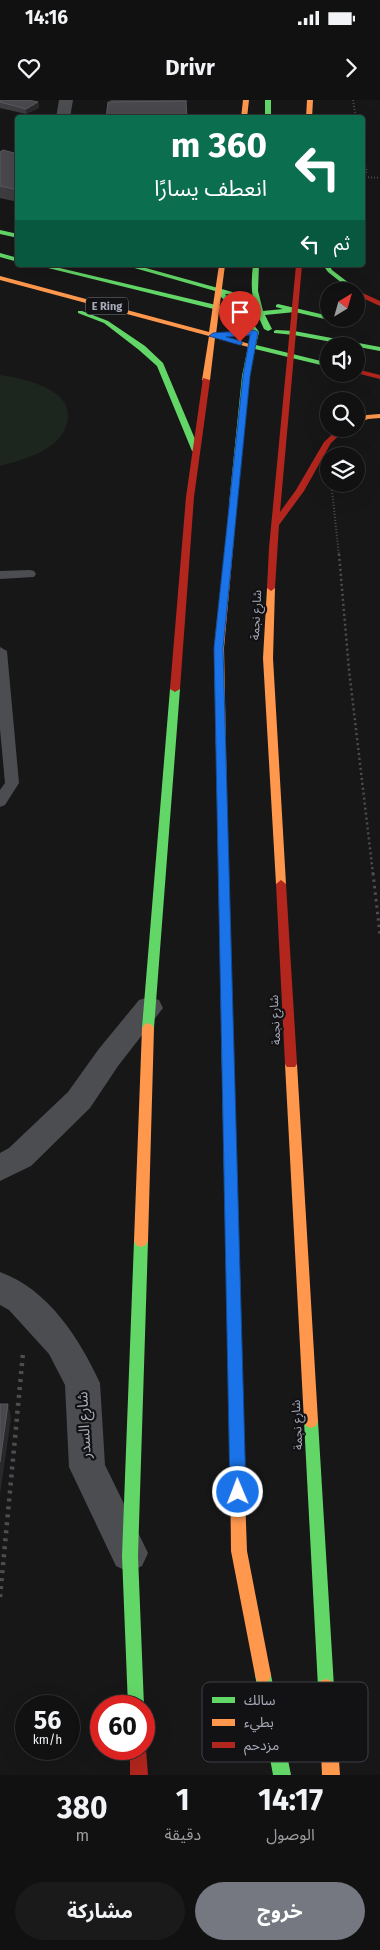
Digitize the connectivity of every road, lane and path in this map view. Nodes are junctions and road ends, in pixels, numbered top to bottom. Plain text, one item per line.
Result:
1 (66, 100) edge
2 (246, 100) edge
3 (268, 100) edge
4 (310, 100) edge
5 (353, 100) edge
6 (64, 115) edge
7 (244, 115) edge
8 (268, 115) edge
9 (309, 115) edge
10 (356, 115) edge
11 (365, 178) edge
12 (380, 178) edge
13 (0, 232) edge
14 (15, 236) edge
15 (0, 255) edge
16 (15, 259) edge
17 (47, 267) edge
18 (134, 267) edge
19 (222, 267) edge
20 (256, 267) edge
21 (299, 267) edge
22 (327, 267) edge
23 (0, 279) edge
24 (344, 282) edge
25 (217, 289) junction
26 (365, 296) edge
27 (253, 299) junction
28 (380, 304) edge
29 (215, 308) junction
30 (295, 310) junction
31 (240, 313) junction
32 (259, 314) junction
33 (320, 316) edge
34 (254, 332) junction
35 (270, 332) junction
36 (294, 333) junction
37 (213, 336) junction
38 (253, 346) junction
39 (380, 349) edge
40 (291, 357) junction
41 (320, 363) edge
42 (365, 373) edge
43 (380, 377) edge
44 (380, 416) edge
45 (365, 418) edge
46 (331, 437) edge
47 (197, 453) junction
48 (331, 492) edge
49 (274, 526) junction
50 (30, 574) dead end
51 (0, 575) edge
52 (0, 651) edge
53 (0, 802) edge
54 (380, 934) edge
55 (149, 1008) junction
56 (0, 1168) edge
57 (10, 1294) edge
58 (130, 1556) junction
59 (0, 1597) edge
60 (264, 1682) edge
61 (326, 1682) edge
62 (136, 1695) edge
63 (138, 1760) edge
64 (280, 1762) edge
65 (330, 1762) edge
66 (139, 1775) edge
67 (282, 1775) edge
68 (331, 1775) edge

1 - 6 street
2 - 7 main road
3 - 8 main road
4 - 9 main road
5 - 10 path
11 - 12 path
13 - 14 main road
15 - 16 main road
17 - 29 main road
18 - 25 main road
19 - 25 main road
20 - 27 main road
21 - 30 main road, شارع نجمة
22 - 24 main road
23 - 37 main road, E Ring
23 - 47 main road
25 - 27 main road
25 - 29 main road
25 - 31 main road
26 - 28 main road
27 - 30 main road
27 - 32 main road
29 - 31 main road
29 - 37 main road
30 - 32 main road
30 - 33 main road
30 - 36 main road, شارع نجمة
31 - 32 main road
31 - 34 main road
32 - 35 main road
34 - 35 main road
34 - 37 main road
34 - 38 main road
35 - 36 main road
35 - 40 main road
36 - 39 main road
36 - 40 main road, شارع نجمة
37 - 38 main road, E Ring
37 - 47 main road
38 - 40 main road, E Ring
38 - 60 main road
40 - 41 main road, E Ring
40 - 49 main road, شارع نجمة
42 - 43 main road
44 - 45 main road
46 - 49 main road
47 - 55 main road
48 - 54 path
49 - 61 main road, شارع نجمة
50 - 51 lane
52 - 53 lane
55 - 56 street
55 - 58 main road
57 - 58 street, شارع السدر
57 - 59 path
58 - 62 main road
63 - 66 main road
64 - 67 main road
65 - 68 main road, شارع نجمة

